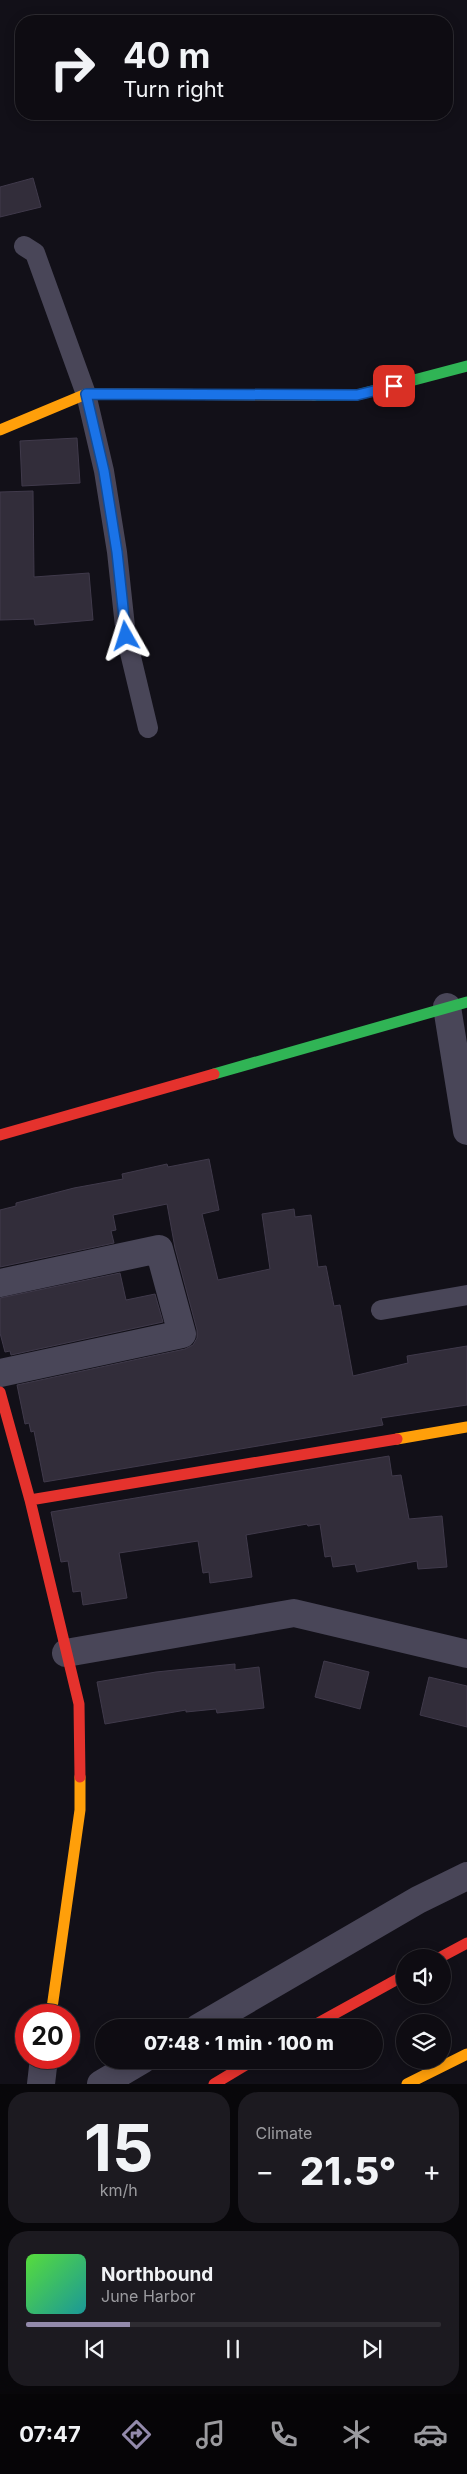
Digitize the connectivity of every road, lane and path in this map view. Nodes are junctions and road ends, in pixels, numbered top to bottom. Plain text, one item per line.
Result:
1 (24, 246) dead end
2 (467, 366) edge
3 (86, 394) junction
4 (0, 430) edge
5 (148, 728) dead end
6 (457, 1005) edge
7 (467, 1131) edge
8 (0, 1135) edge
9 (0, 1284) edge
10 (467, 1296) edge
11 (381, 1310) dead end
12 (0, 1374) edge
13 (0, 1392) edge
14 (467, 1428) edge
15 (30, 1500) junction
16 (66, 1653) junction
17 (467, 1654) edge
18 (467, 1876) edge
19 (467, 1943) edge
20 (451, 1952) edge
21 (396, 1980) edge
22 (52, 2004) edge
23 (213, 2019) edge
24 (324, 2019) edge
25 (467, 2054) edge
26 (127, 2069) edge
27 (239, 2069) edge
28 (101, 2084) edge
29 (214, 2084) edge
30 (407, 2084) edge

1 - 3 lane
2 - 3 main road
3 - 4 main road
3 - 5 lane
6 - 7 street
6 - 8 main road
9 - 12 street
10 - 11 lane
13 - 15 main road
14 - 15 main road
15 - 16 main road
16 - 17 street
16 - 22 main road
18 - 23 street
19 - 20 main road
21 - 24 main road
25 - 30 main road
26 - 28 street
27 - 29 main road

